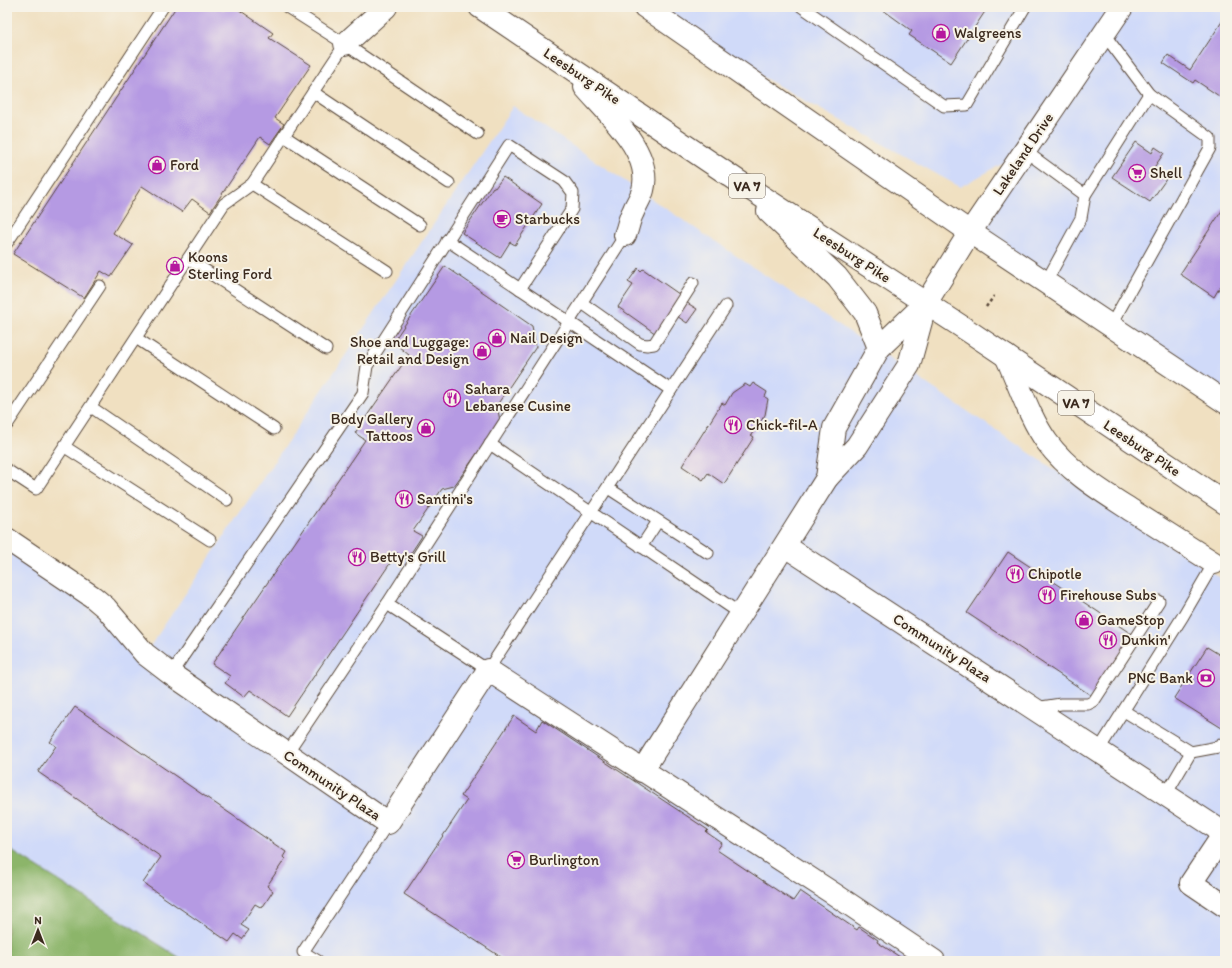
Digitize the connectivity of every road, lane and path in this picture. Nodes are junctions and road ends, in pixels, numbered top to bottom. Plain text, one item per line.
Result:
1 (163, 7) edge
2 (287, 7) edge
3 (360, 7) edge
4 (386, 7) edge
5 (480, 7) edge
6 (646, 7) edge
7 (670, 7) edge
8 (802, 7) edge
9 (1025, 7) edge
10 (1122, 7) edge
11 (684, 33) junction
12 (1104, 34) junction
13 (345, 44) junction
14 (569, 68) junction
15 (313, 92) junction
16 (1149, 94) junction
17 (478, 134) dead end
18 (284, 136) junction
19 (1025, 151) junction
20 (738, 181) junction
21 (449, 183) dead end
22 (252, 184) junction
23 (1085, 194) junction
24 (420, 226) dead end
25 (970, 232) junction
26 (625, 235) joint
27 (448, 240) junction
28 (7, 243) edge
29 (188, 259) junction
30 (387, 271) dead end
31 (1046, 282) junction
32 (693, 283) dead end
33 (100, 286) dead end
34 (520, 289) junction
35 (994, 296) dead end
36 (582, 303) junction
37 (926, 303) junction
38 (726, 306) dead end
39 (986, 307) dead end
40 (569, 322) junction
41 (1111, 325) junction
42 (136, 338) junction
43 (879, 348) junction
44 (326, 349) dead end
45 (1006, 356) junction
46 (671, 390) junction
47 (1225, 402) edge
48 (91, 407) junction
49 (7, 425) edge
50 (274, 429) dead end
51 (490, 444) junction
52 (65, 447) junction
53 (7, 470) edge
54 (827, 478) junction
55 (608, 488) junction
56 (227, 500) dead end
57 (1225, 503) edge
58 (591, 513) junction
59 (658, 521) junction
60 (7, 539) edge
61 (210, 540) dead end
62 (785, 546) junction
63 (641, 547) junction
64 (708, 554) dead end
65 (1220, 566) edge
66 (1159, 601) dead end
67 (387, 604) junction
68 (741, 614) junction
69 (488, 670) junction
70 (171, 674) junction
71 (1032, 708) junction
72 (1124, 711) junction
73 (1225, 742) edge
74 (1098, 751) junction
75 (1192, 752) junction
76 (286, 753) junction
77 (642, 771) junction
78 (1165, 796) junction
79 (388, 823) junction
80 (1222, 842) edge
81 (1225, 906) edge
82 (318, 961) edge
83 (934, 961) edge

1 - 28 lane
2 - 13 lane
3 - 13 main road
4 - 13 main road
5 - 14 main road, Leesburg Pike / VA 7
6 - 11 main road
7 - 11 main road
8 - 9 lane
10 - 12 main road, Lakeland Drive
11 - 25 main road
12 - 16 lane
12 - 19 main road, Lakeland Drive
13 - 15 lane
13 - 17 lane
14 - 20 main road, Leesburg Pike / VA 7
14 - 26 main road
15 - 18 lane
15 - 21 lane
16 - 23 lane
16 - 41 lane
18 - 22 lane
18 - 24 lane
19 - 23 lane
19 - 25 main road, Lakeland Drive
20 - 37 main road, Leesburg Pike / VA 7
20 - 43 main road
22 - 29 lane
22 - 30 lane
23 - 31 lane
25 - 31 main road
25 - 37 main road, Lakeland Drive
26 - 36 lane
27 - 34 lane
27 - 34 lane
27 - 70 lane
29 - 42 lane
29 - 44 lane
31 - 41 main road
32 - 36 lane
33 - 49 lane
34 - 40 lane
35 - 39 path
36 - 40 lane
37 - 43 main road
37 - 45 main road, Leesburg Pike / VA 7
37 - 54 main road
38 - 46 lane
40 - 46 lane
40 - 51 lane
41 - 47 main road
42 - 48 lane
42 - 50 lane
43 - 54 main road
45 - 57 main road, Leesburg Pike / VA 7
45 - 65 main road
46 - 55 lane
48 - 52 lane
48 - 56 lane
51 - 58 lane
51 - 67 lane
52 - 53 lane
52 - 61 lane
54 - 62 main road
55 - 58 lane
55 - 59 lane
58 - 63 lane
58 - 69 lane
59 - 63 lane
59 - 64 lane
60 - 70 main road, Community Plaza
62 - 68 main road
62 - 71 main road, Community Plaza
63 - 68 lane
65 - 72 lane
66 - 71 lane
67 - 69 lane
67 - 76 lane
68 - 77 main road
69 - 77 main road
69 - 79 main road, Community Plaza
70 - 76 main road, Community Plaza
71 - 74 main road, Community Plaza
72 - 74 lane
72 - 75 lane
73 - 75 lane
74 - 78 main road, Community Plaza
75 - 78 lane
76 - 79 main road, Community Plaza
77 - 83 main road
78 - 80 main road, Community Plaza
79 - 82 lane
80 - 81 main road, Community Plaza

